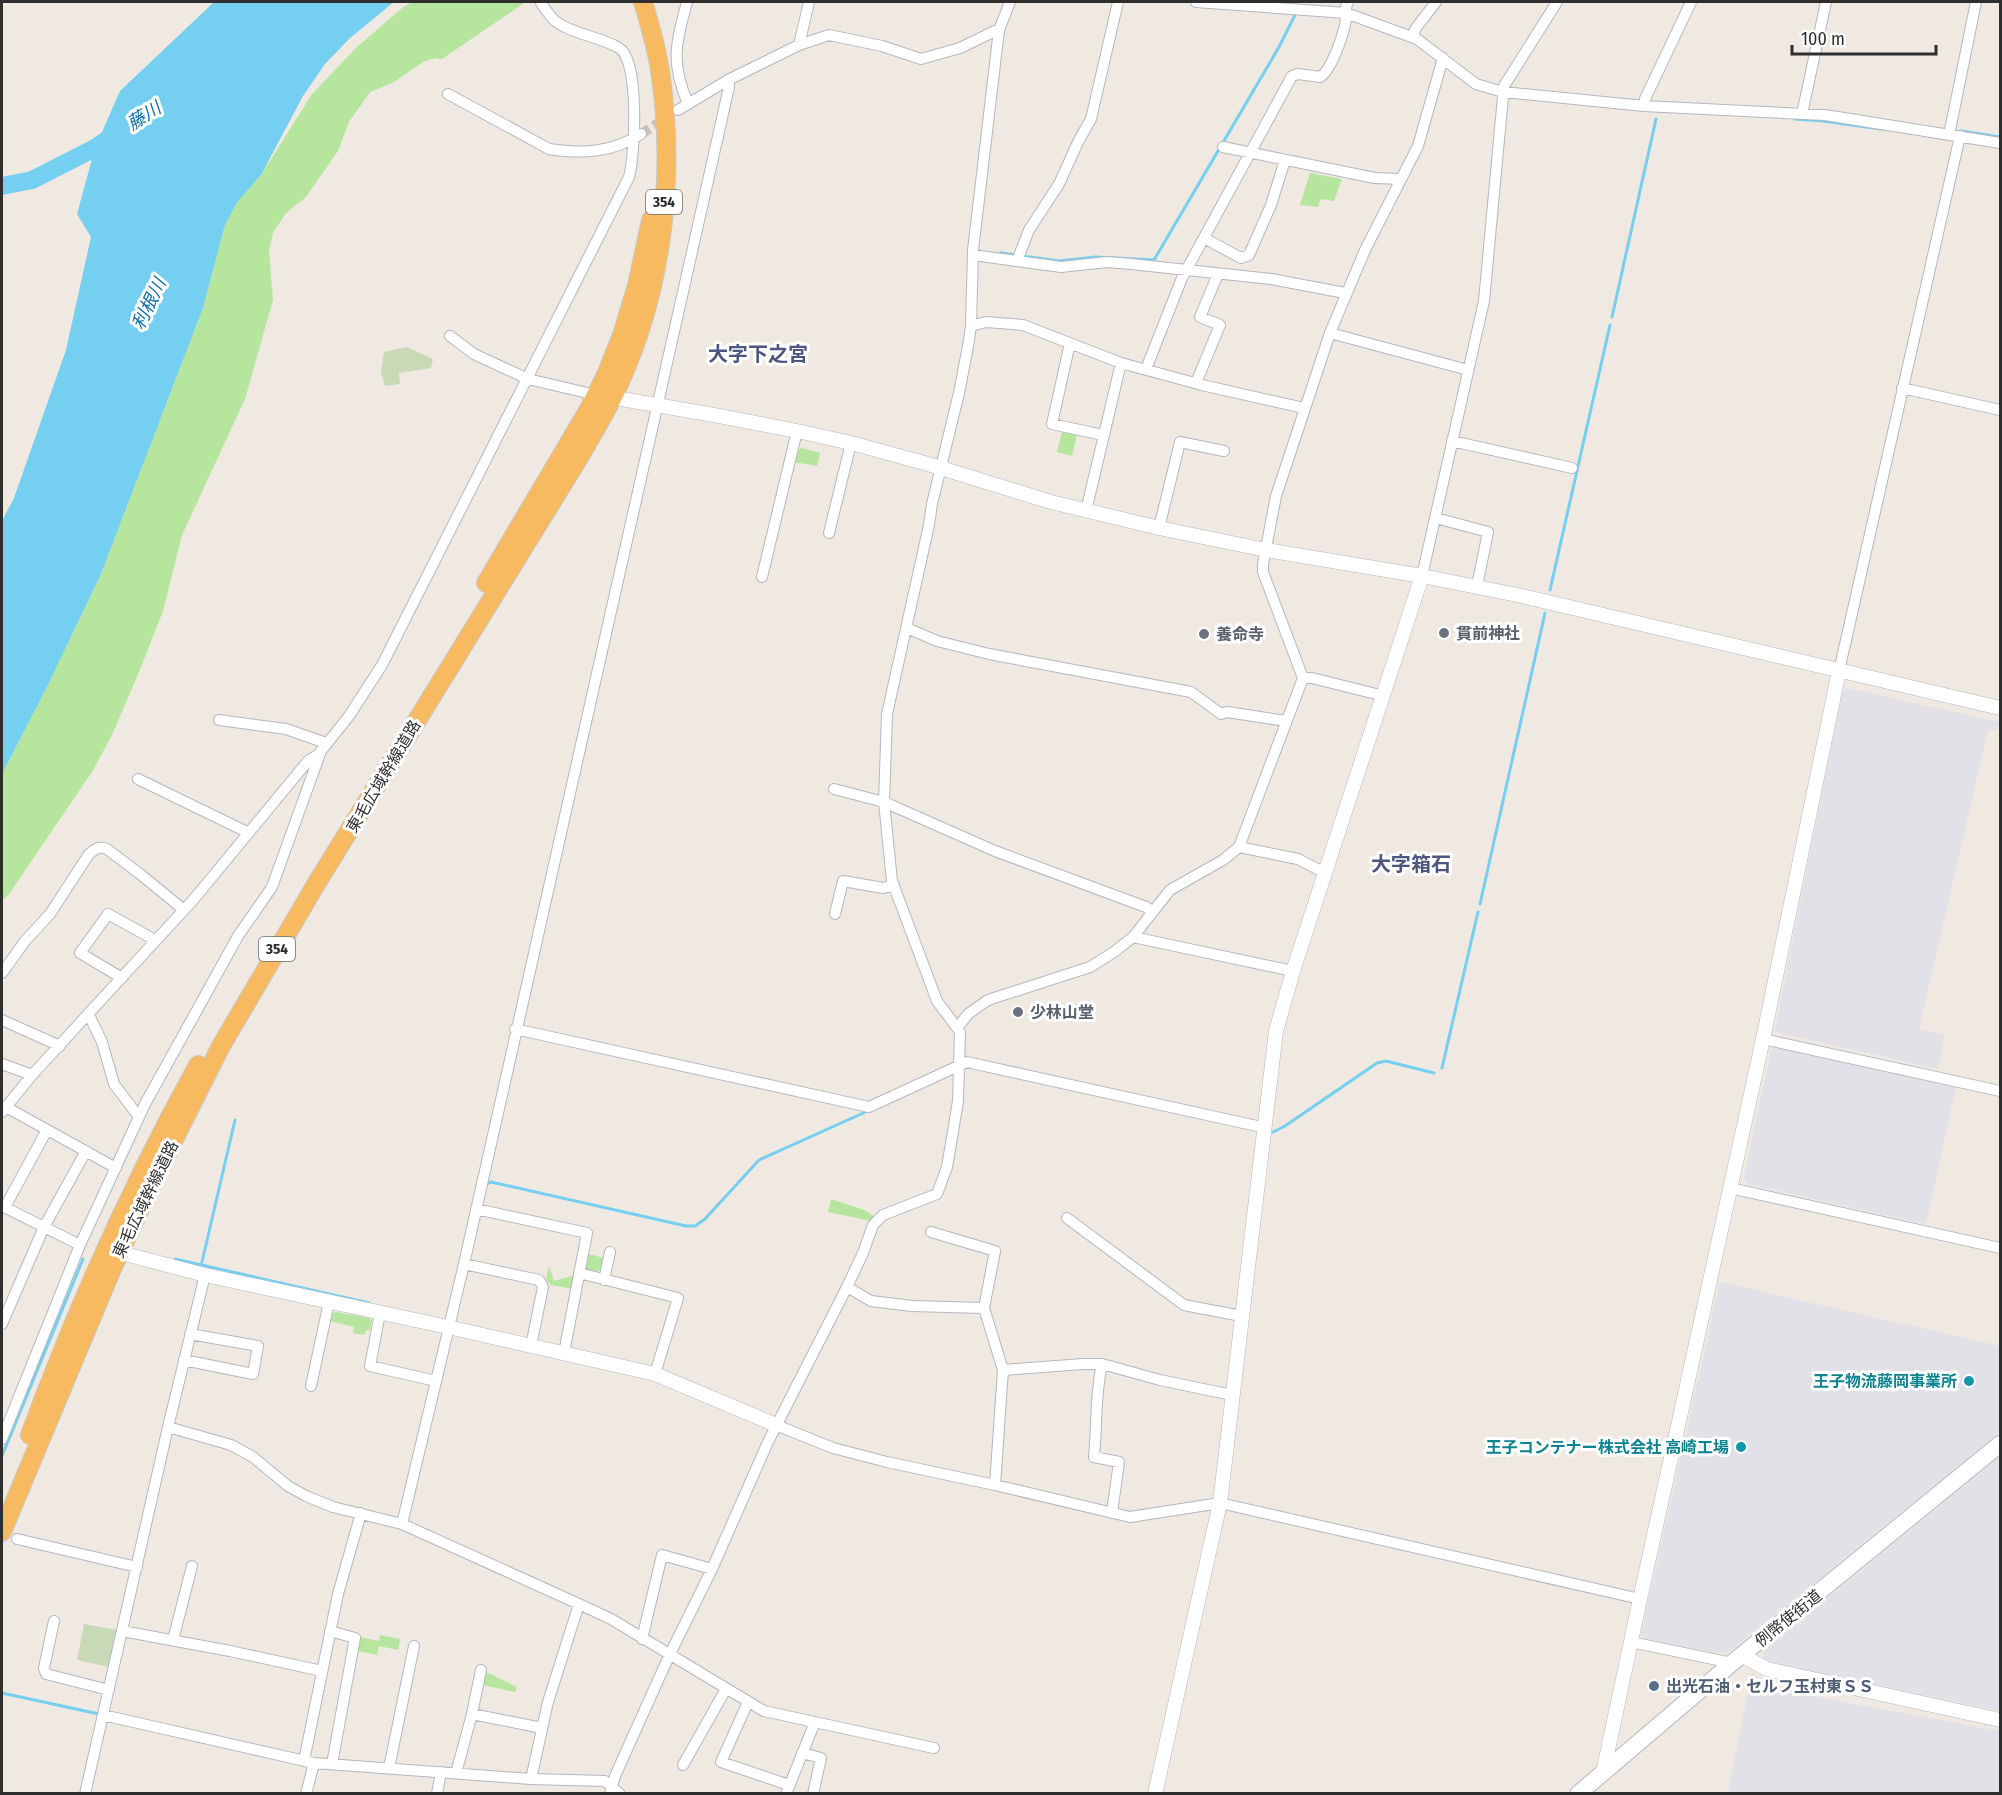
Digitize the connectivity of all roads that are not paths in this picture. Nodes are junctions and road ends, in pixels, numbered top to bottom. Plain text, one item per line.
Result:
1 (633, 2) edge
2 (644, 2) edge
3 (687, 2) edge
4 (809, 2) edge
5 (1010, 2) edge
6 (1118, 2) edge
7 (1196, 2) edge
8 (1348, 2) edge
9 (1557, 2) edge
10 (1691, 2) edge
11 (1826, 2) edge
12 (1976, 2) edge
13 (541, 3) edge
14 (1432, 3) edge
15 (1346, 14) junction
16 (999, 30) junction
17 (1412, 37) junction
18 (799, 45) junction
19 (1443, 58) junction
20 (728, 80) junction
21 (1503, 92) junction
22 (448, 94) dead end
23 (1644, 106) junction
24 (1802, 114) junction
25 (1954, 135) junction
26 (637, 136) junction
27 (2001, 143) edge
28 (1223, 147) dead end
29 (1251, 153) junction
30 (1285, 160) junction
31 (1401, 179) junction
32 (1204, 238) junction
33 (973, 255) junction
34 (1017, 261) junction
35 (1186, 270) junction
36 (1218, 274) junction
37 (1345, 293) junction
38 (971, 326) junction
39 (1330, 333) junction
40 (450, 336) dead end
41 (1070, 344) junction
42 (1121, 363) junction
43 (1146, 369) junction
44 (1468, 370) junction
45 (528, 379) junction
46 (1196, 383) junction
47 (1902, 388) junction
48 (604, 396) junction
49 (657, 405) junction
50 (1304, 408) junction
51 (2001, 410) edge
52 (797, 431) junction
53 (1103, 435) junction
54 (1452, 441) junction
55 (851, 443) junction
56 (1224, 451) dead end
57 (940, 468) junction
58 (1572, 468) dead end
59 (1086, 511) junction
60 (1436, 518) junction
61 (1159, 528) junction
62 (829, 533) dead end
63 (1266, 550) junction
64 (1422, 576) junction
65 (762, 577) dead end
66 (1477, 586) junction
67 (907, 628) junction
68 (1839, 671) junction
69 (1303, 678) junction
70 (1384, 696) junction
71 (2001, 708) edge
72 (219, 720) dead end
73 (1286, 721) junction
74 (326, 743) junction
75 (320, 754) junction
76 (138, 779) dead end
77 (834, 789) dead end
78 (884, 802) junction
79 (249, 833) junction
80 (1239, 847) junction
81 (1325, 873) junction
82 (894, 885) junction
83 (184, 910) junction
84 (1152, 911) junction
85 (835, 914) dead end
86 (1133, 937) junction
87 (155, 940) junction
88 (1293, 971) junction
89 (2, 973) edge
90 (122, 978) junction
91 (89, 1015) junction
92 (2, 1020) edge
93 (958, 1027) junction
94 (515, 1029) junction
95 (1763, 1039) junction
96 (60, 1046) junction
97 (2, 1064) edge
98 (960, 1067) junction
99 (32, 1075) junction
100 (2001, 1091) edge
101 (3, 1109) edge
102 (139, 1117) junction
103 (1266, 1128) junction
104 (47, 1130) junction
105 (86, 1151) junction
106 (116, 1168) junction
107 (1730, 1188) junction
108 (3, 1207) edge
109 (476, 1209) junction
110 (1067, 1218) dead end
111 (44, 1227) junction
112 (931, 1232) dead end
113 (80, 1245) junction
114 (2001, 1248) edge
115 (113, 1251) junction
116 (610, 1252) dead end
117 (464, 1264) junction
118 (579, 1273) junction
119 (205, 1275) junction
120 (604, 1280) junction
121 (847, 1287) junction
122 (329, 1302) junction
123 (984, 1308) junction
124 (380, 1313) junction
125 (1241, 1316) junction
126 (2, 1319) edge
127 (448, 1327) junction
128 (190, 1335) junction
129 (531, 1346) junction
130 (564, 1353) junction
131 (184, 1360) junction
132 (1102, 1364) junction
133 (1003, 1370) junction
134 (655, 1374) junction
135 (436, 1381) junction
136 (311, 1386) dead end
137 (1233, 1395) junction
138 (776, 1425) junction
139 (168, 1426) junction
140 (2, 1438) edge
141 (2001, 1444) edge
142 (994, 1485) junction
143 (2, 1503) edge
144 (1220, 1503) junction
145 (361, 1513) junction
146 (1112, 1513) junction
147 (402, 1524) junction
148 (9, 1535) edge
149 (192, 1566) dead end
150 (137, 1567) junction
151 (712, 1569) junction
152 (1640, 1599) junction
153 (579, 1604) junction
154 (54, 1621) dead end
155 (122, 1631) junction
156 (330, 1631) junction
157 (642, 1639) junction
158 (173, 1640) junction
159 (1631, 1642) junction
160 (414, 1646) dead end
161 (669, 1656) junction
162 (1737, 1660) junction
163 (480, 1670) dead end
164 (322, 1671) junction
165 (726, 1689) junction
166 (109, 1690) junction
167 (748, 1702) junction
168 (472, 1713) junction
169 (103, 1715) junction
170 (2001, 1720) edge
171 (815, 1722) junction
172 (542, 1728) junction
173 (934, 1748) dead end
174 (802, 1753) junction
175 (309, 1762) junction
176 (332, 1764) junction
177 (683, 1765) dead end
178 (389, 1768) junction
179 (441, 1772) junction
180 (456, 1773) junction
181 (1604, 1773) junction
182 (531, 1779) junction
183 (788, 1790) edge
184 (614, 1791) edge
185 (85, 1794) edge
186 (306, 1794) edge
187 (437, 1794) edge
188 (813, 1794) edge
189 (1155, 1794) edge
190 (1578, 1794) edge

1 - 48 highway, 東毛広域幹線道路 / 354
2 - 48 highway, 東毛広域幹線道路 / 354
3 - 20 street
4 - 18 street
5 - 16 street
6 - 34 street
7 - 15 street
8 - 15 street
9 - 21 street
10 - 23 street
11 - 24 street
12 - 25 street
13 - 26 street
14 - 17 street
15 - 17 street
15 - 29 street
16 - 18 street
16 - 33 street
17 - 19 street
18 - 20 street
19 - 21 street
19 - 31 street
20 - 49 street
21 - 23 street
21 - 44 street
22 - 26 street
23 - 24 street
24 - 25 street
25 - 27 street
25 - 47 street
26 - 45 street
28 - 29 street
29 - 30 street
29 - 32 street
30 - 31 street
30 - 32 street
31 - 37 street
32 - 35 street
33 - 34 street
33 - 38 street
34 - 35 street
35 - 36 street
35 - 43 street
36 - 37 street
36 - 46 street
37 - 39 street
38 - 41 street
38 - 57 street
39 - 44 street
39 - 50 street
40 - 45 street
41 - 42 street
41 - 53 street
42 - 43 street
42 - 53 street
43 - 46 street
44 - 54 street
45 - 48 street
45 - 74 street
46 - 50 street
47 - 51 street
47 - 68 street
48 - 49 street
48 - 115 highway, 東毛広域幹線道路 / 354
49 - 52 street
49 - 94 street
50 - 63 street
52 - 55 street
52 - 65 street
53 - 59 street
54 - 58 street
54 - 60 street
55 - 57 street
55 - 62 street
56 - 61 street
57 - 59 street
57 - 67 street
59 - 61 street
60 - 64 street
60 - 66 street
61 - 63 street
63 - 64 street
63 - 69 street
64 - 66 street
64 - 70 street
66 - 68 street
67 - 73 street
67 - 78 street
68 - 71 street
68 - 95 street
69 - 70 street
69 - 73 street
70 - 81 street
72 - 74 street
73 - 80 street
74 - 75 street
75 - 79 street
75 - 102 street
76 - 79 street
77 - 78 street
78 - 82 street
78 - 84 street
79 - 83 street
80 - 81 street
80 - 84 street
81 - 88 street
82 - 85 street
82 - 93 street
83 - 87 street
83 - 89 street
84 - 86 street
86 - 88 street
86 - 93 street
87 - 90 street
87 - 90 street
88 - 103 street
90 - 91 street
91 - 96 street
91 - 102 street
92 - 96 street
93 - 98 street
94 - 98 street
94 - 109 street
95 - 100 street
95 - 107 street
96 - 99 street
97 - 99 street
98 - 103 street
98 - 121 street
99 - 101 street
101 - 104 street
102 - 106 street
103 - 125 street
104 - 105 street
104 - 108 street
105 - 106 street
105 - 111 street
106 - 113 street
107 - 114 street
107 - 152 street
108 - 111 street
109 - 117 street
109 - 118 street
110 - 125 street
111 - 113 street
111 - 126 street
112 - 123 street
113 - 140 street
115 - 119 street
115 - 143 highway, 東毛広域幹線道路 / 354
115 - 148 highway, 東毛広域幹線道路 / 354
116 - 120 street
117 - 127 street
117 - 129 street
118 - 120 street
118 - 130 street
119 - 122 street
119 - 128 street
120 - 134 street
121 - 123 street
121 - 138 street
122 - 124 street
122 - 136 street
123 - 133 street
124 - 127 street
124 - 135 street
125 - 137 street
127 - 129 street
127 - 135 street
128 - 131 street
128 - 131 street
129 - 130 street
130 - 134 street
131 - 139 street
132 - 133 street
132 - 137 street
132 - 146 street
133 - 142 street
134 - 138 street
135 - 147 street
137 - 144 street
138 - 142 street
138 - 151 street
139 - 145 street
139 - 150 street
141 - 162 main road, 例幣使街道
142 - 146 street
144 - 146 street
144 - 152 street
144 - 189 street
145 - 147 street
145 - 156 street
147 - 153 street
148 - 150 street
149 - 158 street
150 - 155 street
151 - 157 street
151 - 161 street
152 - 159 street
153 - 157 street
153 - 172 street
154 - 166 street
155 - 158 street
155 - 166 street
156 - 164 street
156 - 176 street
157 - 161 street
158 - 164 street
159 - 162 street
159 - 181 street
160 - 178 street
161 - 165 street
161 - 184 street
162 - 170 street
162 - 181 main road, 例幣使街道
163 - 168 street
164 - 175 street
165 - 167 street
165 - 177 street
166 - 169 street
167 - 171 street
167 - 183 street
168 - 172 street
168 - 180 street
169 - 175 street
169 - 185 street
171 - 173 street
171 - 174 street
172 - 182 street
174 - 183 street
174 - 188 street
175 - 176 street
175 - 186 street
176 - 178 street
178 - 179 street
179 - 180 street
179 - 187 street
180 - 182 street
181 - 190 main road, 例幣使街道
182 - 184 street

